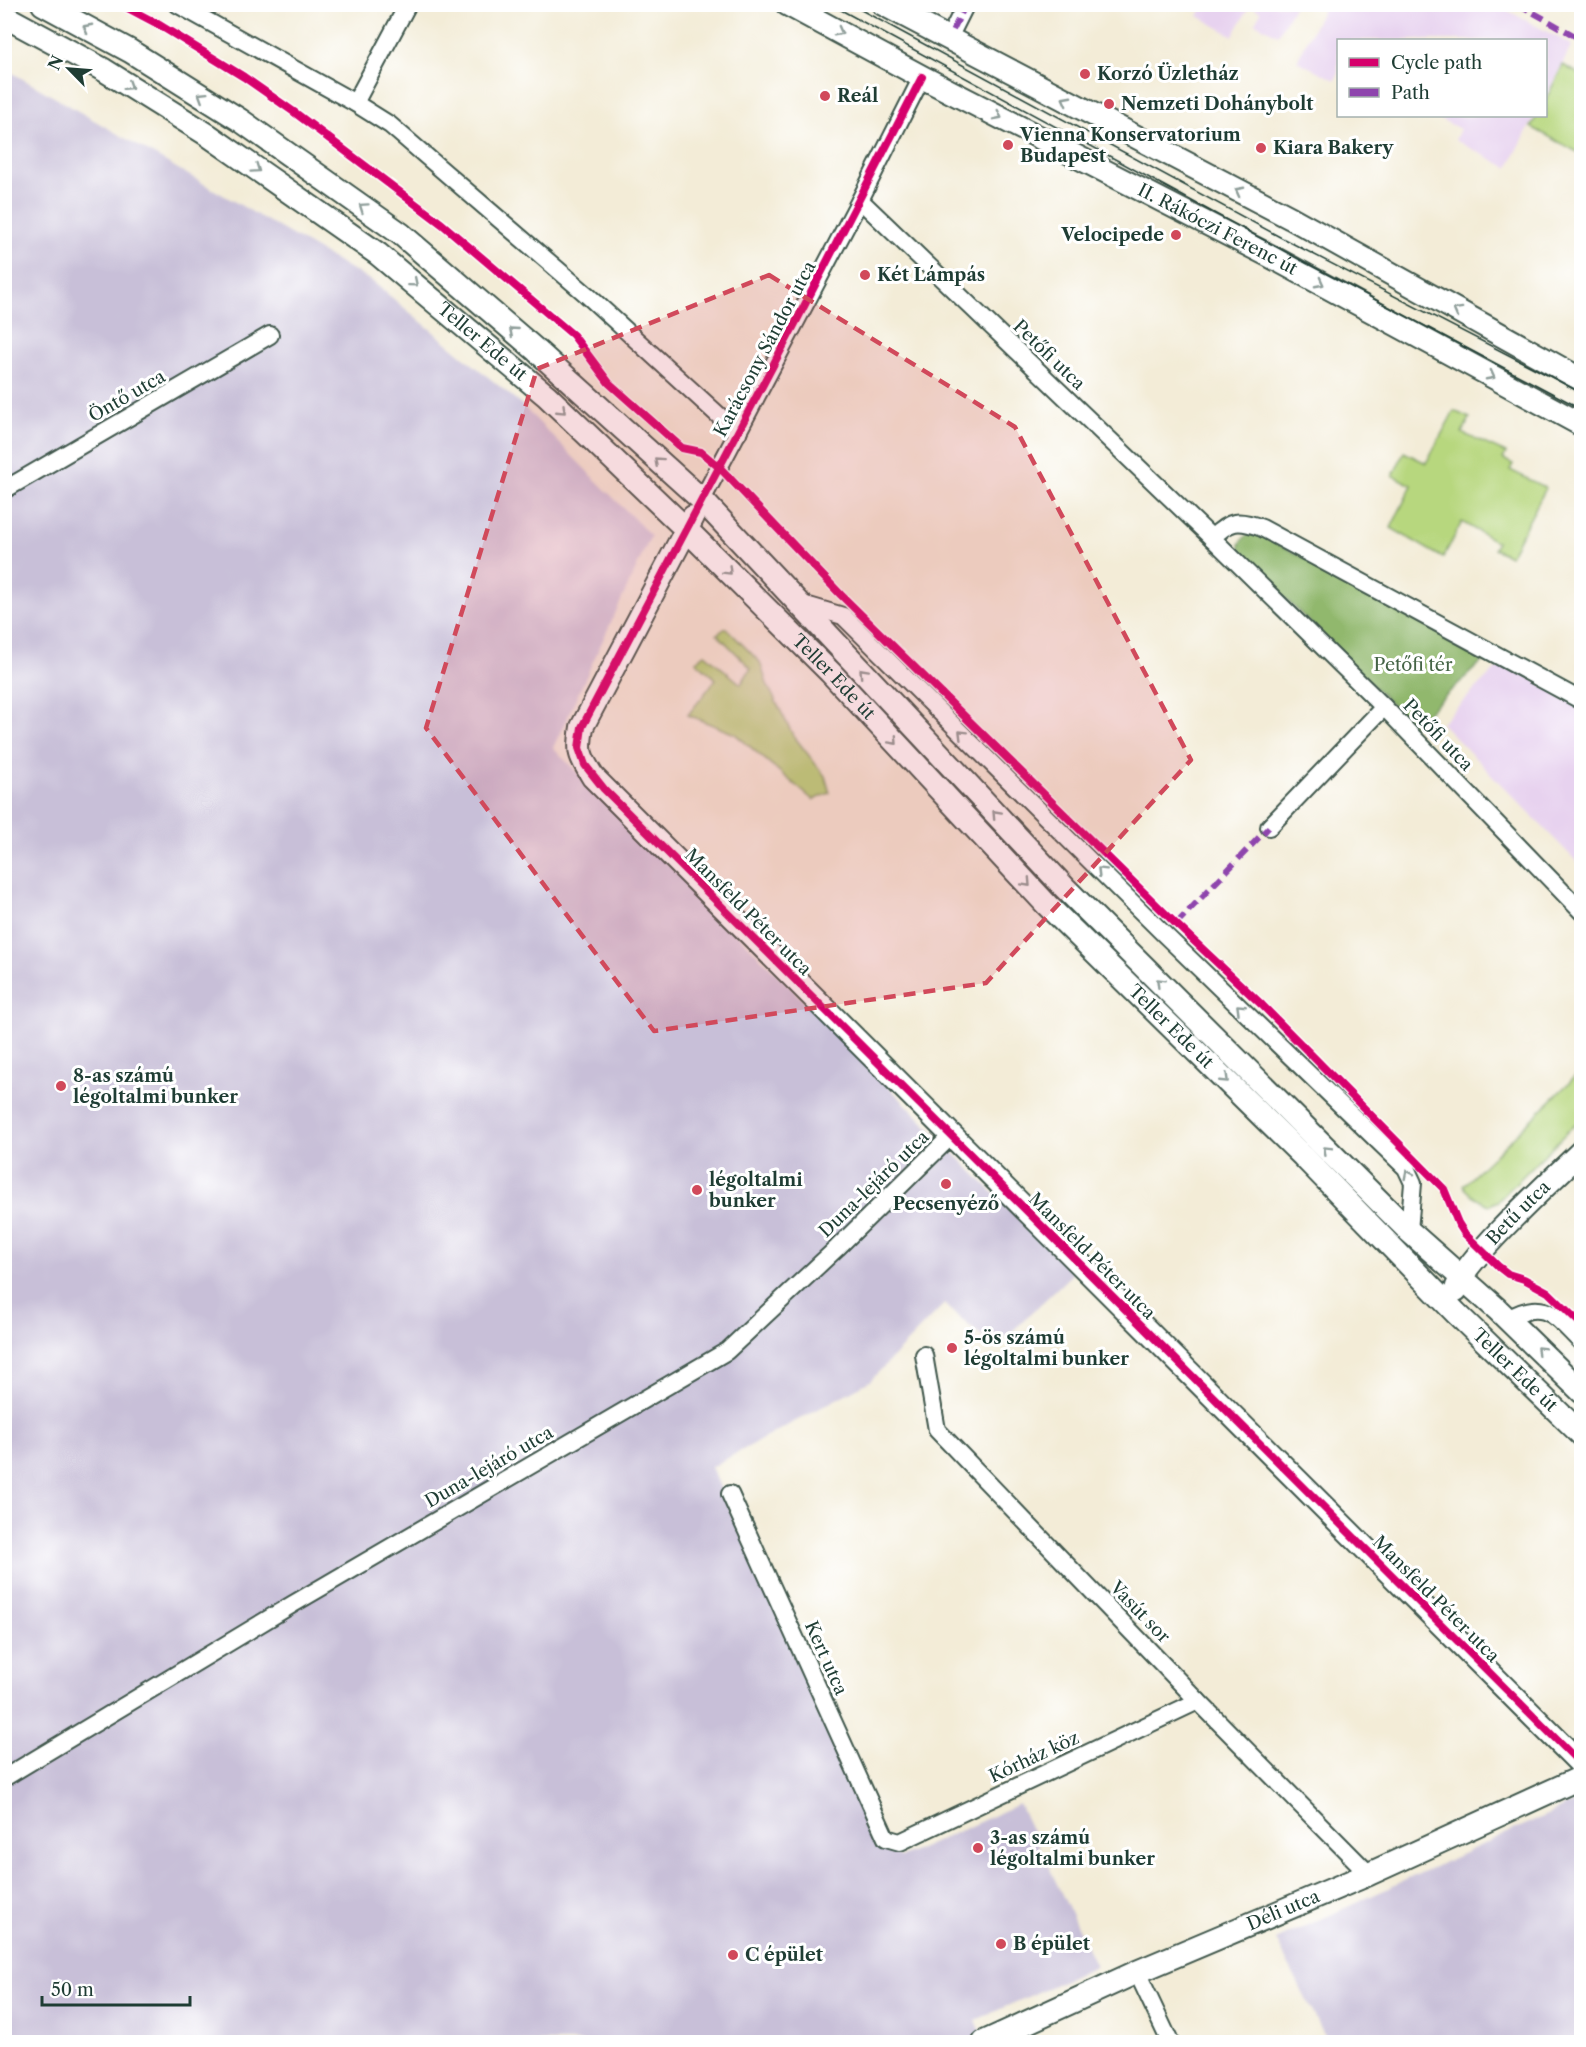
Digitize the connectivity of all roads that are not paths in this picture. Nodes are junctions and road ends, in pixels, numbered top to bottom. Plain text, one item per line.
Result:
1 (44, 4) edge
2 (177, 4) edge
3 (408, 4) edge
4 (787, 4) edge
5 (883, 4) edge
6 (966, 4) edge
7 (4, 16) edge
8 (953, 30) dead end
9 (922, 77) junction
10 (356, 103) junction
11 (860, 200) junction
12 (270, 335) dead end
13 (1581, 380) edge
14 (1581, 425) edge
15 (738, 433) junction
16 (4, 490) edge
17 (702, 500) junction
18 (687, 530) junction
19 (1212, 538) junction
20 (799, 603) junction
21 (1581, 701) edge
22 (1384, 707) junction
23 (585, 765) joint
24 (1269, 827) dead end
25 (1581, 912) edge
26 (951, 1136) junction
27 (1581, 1151) edge
28 (1408, 1231) junction
29 (1461, 1277) junction
30 (1456, 1313) junction
31 (1508, 1319) junction
32 (1581, 1343) edge
33 (924, 1355) dead end
34 (1581, 1392) edge
35 (1581, 1435) edge
36 (730, 1494) dead end
37 (1198, 1701) junction
38 (1581, 1765) edge
39 (1581, 1777) edge
40 (4, 1778) edge
41 (886, 1838) joint
42 (1369, 1874) junction
43 (1137, 1972) junction
44 (984, 2043) edge
45 (1170, 2043) edge

17 -> 1 main road, Teller Ede út
2 - 10 street
3 - 10 street
4 -> 9 main road, II. Rákóczi Ferenc út
13 -> 5 main road
6 - 8 street
7 -> 18 main road, Teller Ede út
9 - 11 street, Karácsony Sándor utca
9 -> 14 main road, II. Rákóczi Ferenc út
10 - 15 street
11 - 15 street, Karácsony Sándor utca
11 - 19 street, Petőfi utca
12 - 16 street, Öntő utca
15 - 17 street, Karácsony Sándor utca
17 - 18 main road, Karácsony Sándor utca
17 - 20 main road, Teller Ede út
18 - 23 main road, Karácsony Sándor utca
18 -> 30 main road, Teller Ede út
19 - 21 street
19 - 22 street, Petőfi utca
28 -> 20 main road, Teller Ede út
28 -> 20 street, Teller Ede út
22 - 24 street
22 - 25 street, Petőfi utca
23 - 26 main road, Mansfeld Péter utca
26 - 38 main road, Mansfeld Péter utca
26 - 40 street, Duna-lejáró utca
27 - 29 main road, Betű utca
28 - 29 main road, Teller Ede út
29 - 30 main road, Betű utca
29 - 31 main road, Teller Ede út
30 - 35 main road, Teller Ede út
31 - 32 street, Teller Ede út
34 -> 31 main road, Teller Ede út
33 - 37 street, Vasút sor
36 - 41 street, Kert utca
37 - 41 street, Kórház köz
37 - 42 street, Vasút sor
39 - 42 main road, Déli utca
42 - 43 main road, Déli utca
43 - 44 main road, Déli utca
43 - 45 street

